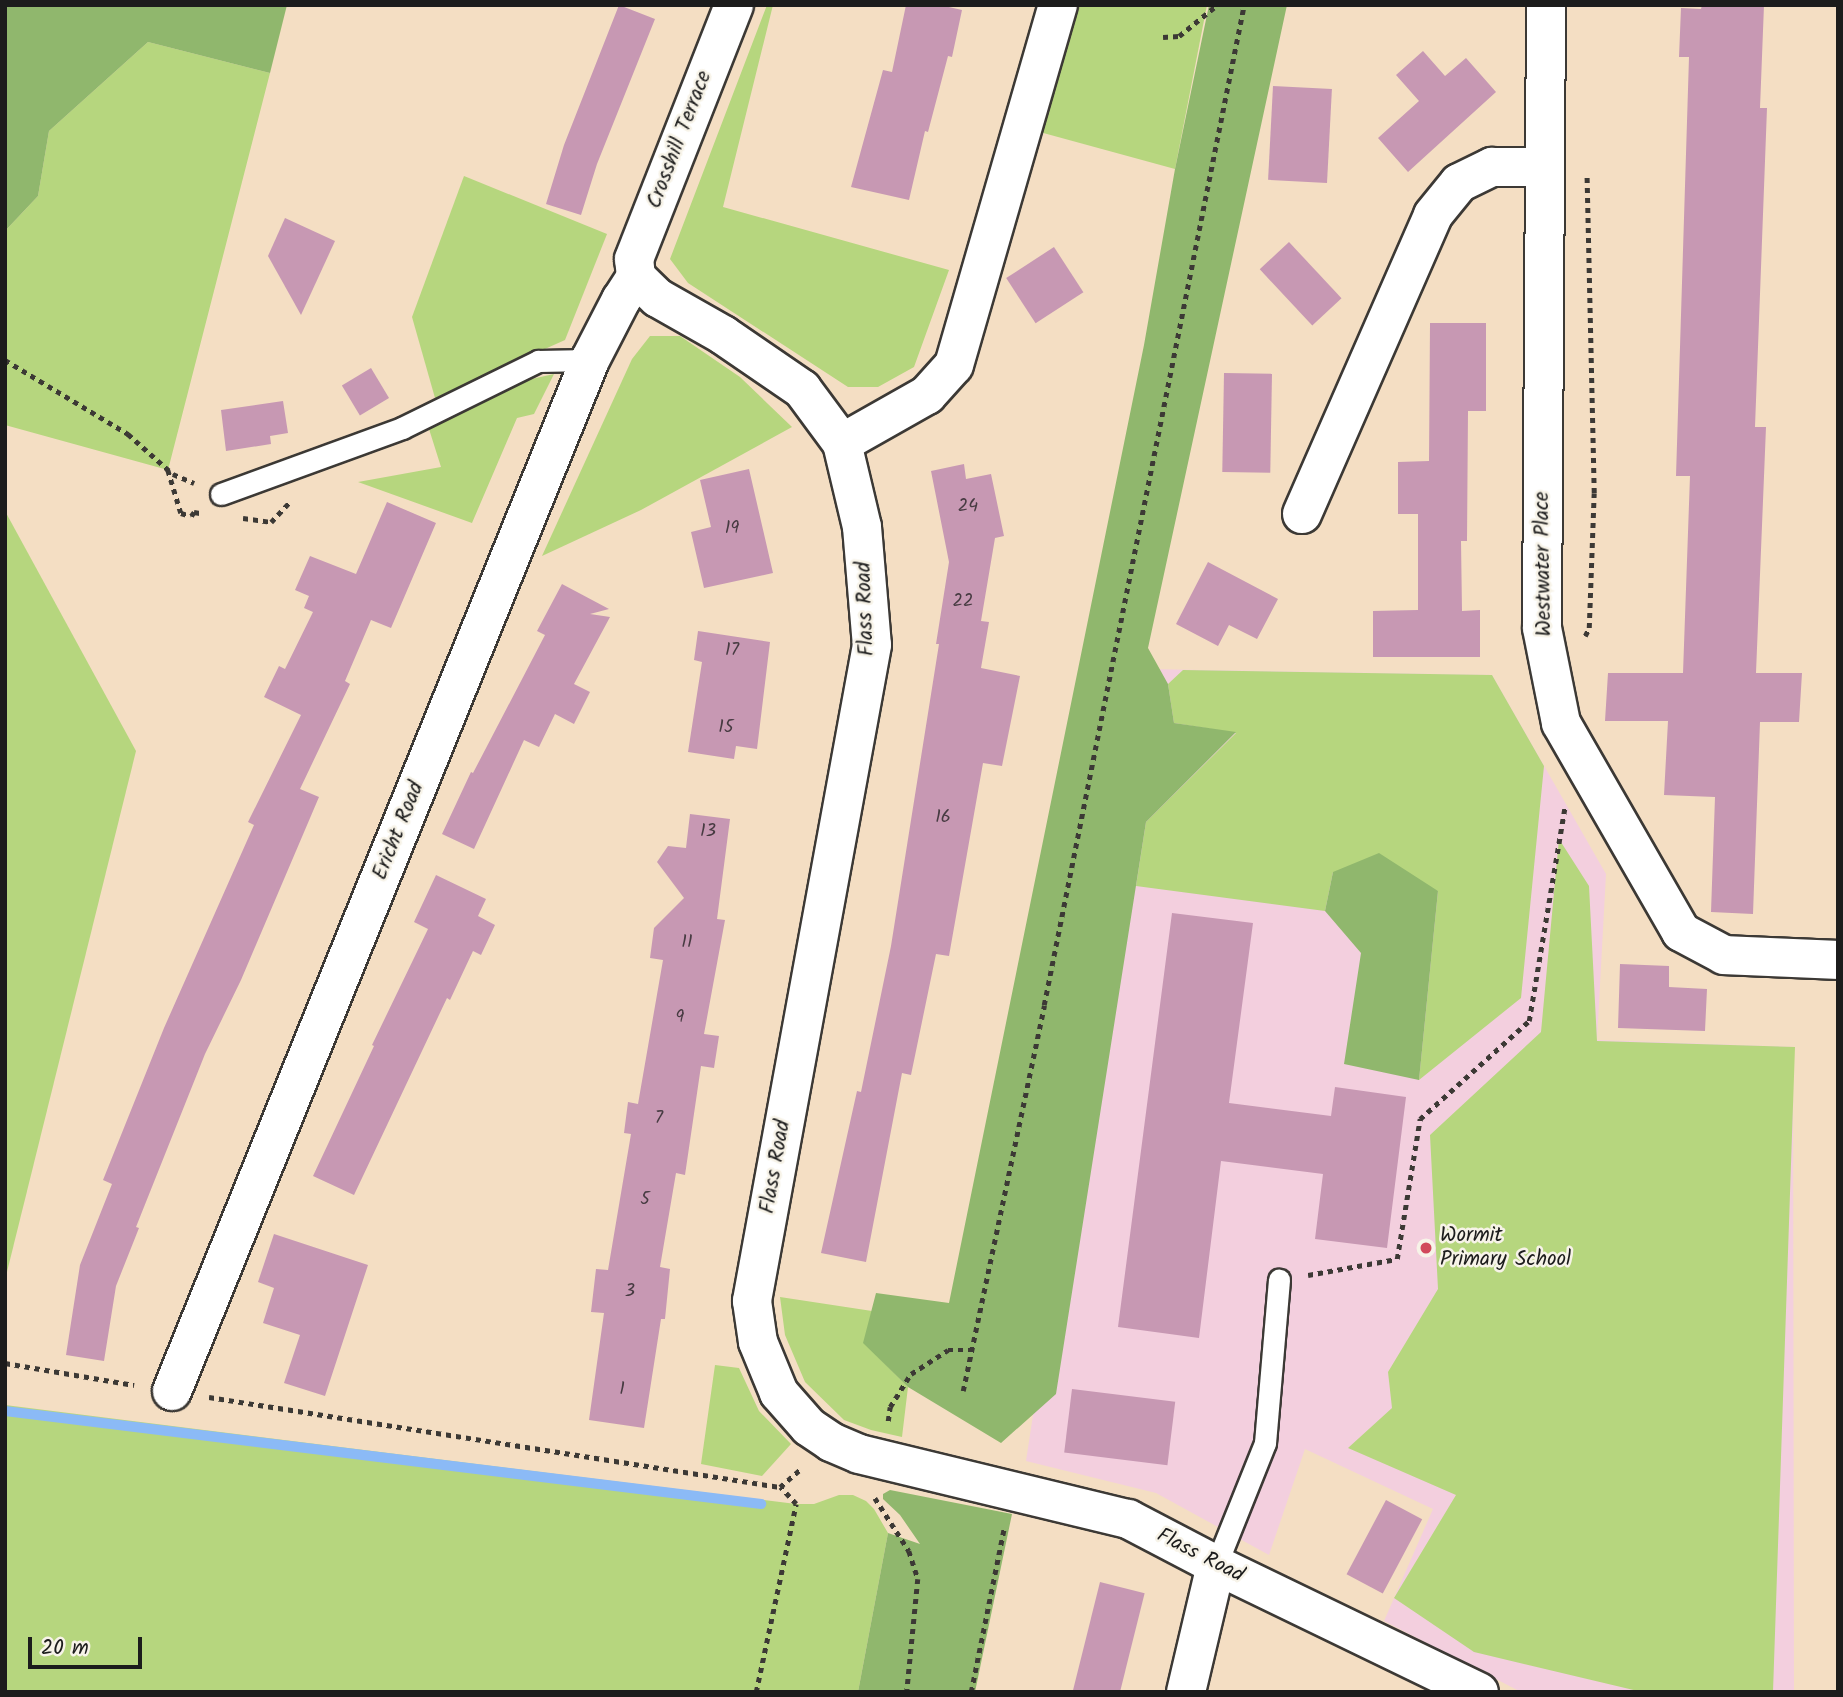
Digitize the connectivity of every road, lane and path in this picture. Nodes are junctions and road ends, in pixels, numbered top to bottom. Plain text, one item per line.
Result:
1 (734, 5) edge
2 (1058, 5) edge
3 (1217, 5) edge
4 (1244, 5) edge
5 (1546, 5) edge
6 (1163, 37) dead end
7 (1587, 166) dead end
8 (1545, 167) junction
9 (636, 277) junction
10 (5, 360) edge
11 (590, 360) junction
12 (842, 443) junction
13 (221, 494) joint
14 (1303, 514) dead end
15 (1583, 639) dead end
16 (1574, 746) junction
17 (1838, 960) edge
18 (1279, 1280) joint
19 (971, 1350) junction
20 (5, 1363) edge
21 (172, 1391) junction
22 (962, 1391) dead end
23 (887, 1431) dead end
24 (831, 1442) junction
25 (874, 1486) dead end
26 (780, 1487) junction
27 (1012, 1492) junction
28 (1216, 1565) junction
29 (756, 1692) edge
30 (908, 1692) edge
31 (971, 1692) edge
32 (1186, 1692) edge
33 (1479, 1692) edge

1 - 9 street, Crosshill Terrace
2 - 12 street
3 - 6 path
4 - 19 path
5 - 8 street, Westwater Place
7 - 15 path
8 - 14 street
8 - 16 street, Westwater Place
9 - 11 street, Ericht Road
9 - 12 street, Flass Road
10 - 13 path
11 - 13 lane
11 - 21 street, Ericht Road
12 - 24 street, Flass Road
16 - 17 street, Westwater Place
16 - 18 path
18 - 28 lane
19 - 22 path
19 - 23 path
20 - 21 path
21 - 26 path
24 - 26 path
24 - 27 street, Flass Road
25 - 30 path
26 - 29 path
27 - 28 street, Flass Road
27 - 31 path
28 - 32 street
28 - 33 street, Flass Road

